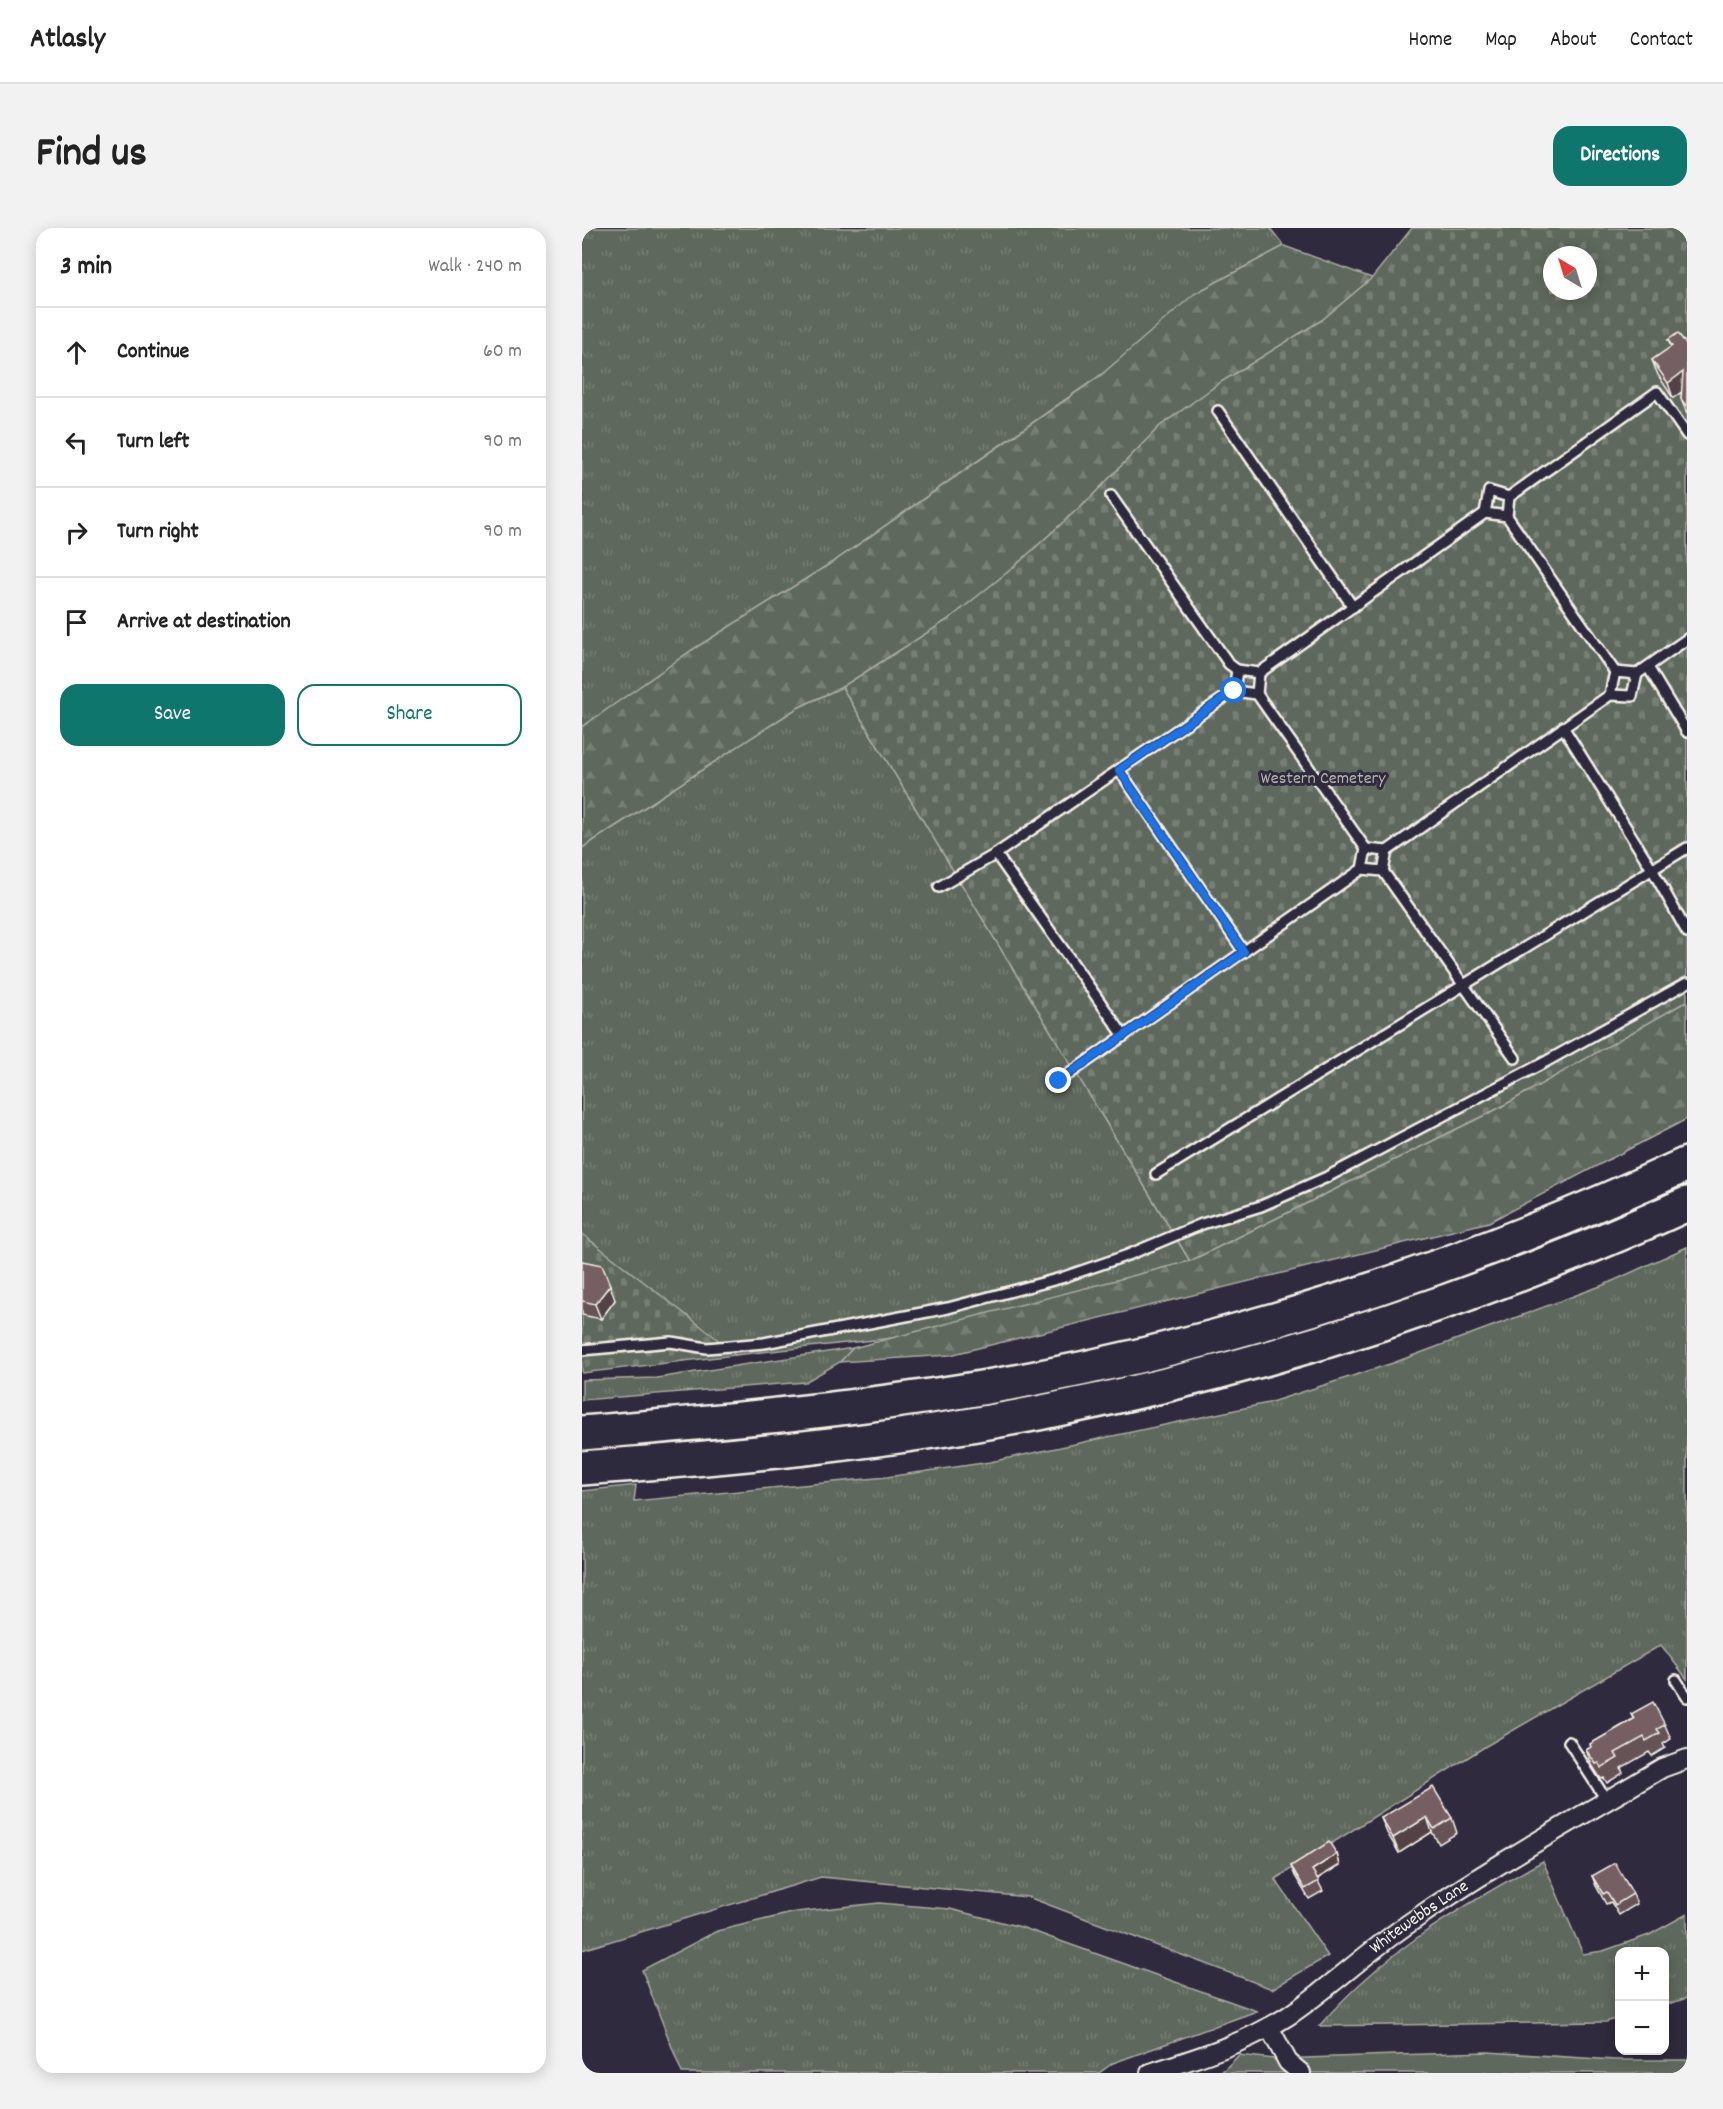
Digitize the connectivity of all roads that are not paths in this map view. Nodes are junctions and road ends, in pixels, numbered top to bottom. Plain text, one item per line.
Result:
1 (1218, 411) dead end
2 (1687, 435) edge
3 (1111, 496) dead end
4 (1509, 497) junction
5 (1485, 513) junction
6 (1506, 516) junction
7 (1353, 607) junction
8 (1687, 639) edge
9 (1648, 667) junction
10 (1237, 670) junction
11 (1615, 672) junction
12 (1259, 673) junction
13 (1637, 674) junction
14 (1234, 691) junction
15 (1257, 694) junction
16 (1610, 694) junction
17 (1563, 728) junction
18 (1687, 732) edge
19 (1119, 770) junction
20 (1687, 848) edge
21 (1366, 849) junction
22 (1387, 851) junction
23 (996, 854) junction
24 (1362, 869) junction
25 (1652, 869) junction
26 (1383, 871) junction
27 (939, 887) dead end
28 (1687, 932) edge
29 (1244, 952) junction
30 (1687, 983) edge
31 (1463, 984) junction
32 (1124, 1036) junction
33 (1515, 1058) dead end
34 (1059, 1081) dead end
35 (1687, 1164) edge
36 (1156, 1174) dead end
37 (1687, 1204) edge
38 (582, 1350) edge
39 (582, 1433) edge
40 (582, 1468) edge
41 (1676, 1680) dead end
42 (1687, 1697) edge
43 (1569, 1742) dead end
44 (1687, 1759) edge
45 (1607, 1801) junction
46 (1269, 2027) junction
47 (1296, 2072) edge
48 (1150, 2073) edge

1 - 7 lane
2 - 4 lane
3 - 10 lane
4 - 5 lane
4 - 6 lane
5 - 6 lane
5 - 7 lane
6 - 11 lane
7 - 12 lane
8 - 9 lane
9 - 13 lane
9 - 18 lane
10 - 12 lane
10 - 14 lane
11 - 13 lane
11 - 16 lane
12 - 15 lane
13 - 16 lane
14 - 15 lane
14 - 19 lane
15 - 21 lane
16 - 17 lane
17 - 22 lane
17 - 25 lane
19 - 23 lane
19 - 29 lane
20 - 25 lane
21 - 22 lane
21 - 24 lane
22 - 26 lane
23 - 27 lane
23 - 32 lane
24 - 26 lane
24 - 29 lane
25 - 28 lane
25 - 31 lane
26 - 31 lane
29 - 32 lane
30 - 38 lane
31 - 33 lane
31 - 36 lane
32 - 34 lane
35 - 39 highway
37 - 40 highway
41 - 42 lane
43 - 45 lane
44 - 45 street, Whitewebbs Lane
45 - 46 street, Whitewebbs Lane
46 - 47 street
46 - 48 street, Whitewebbs Lane

